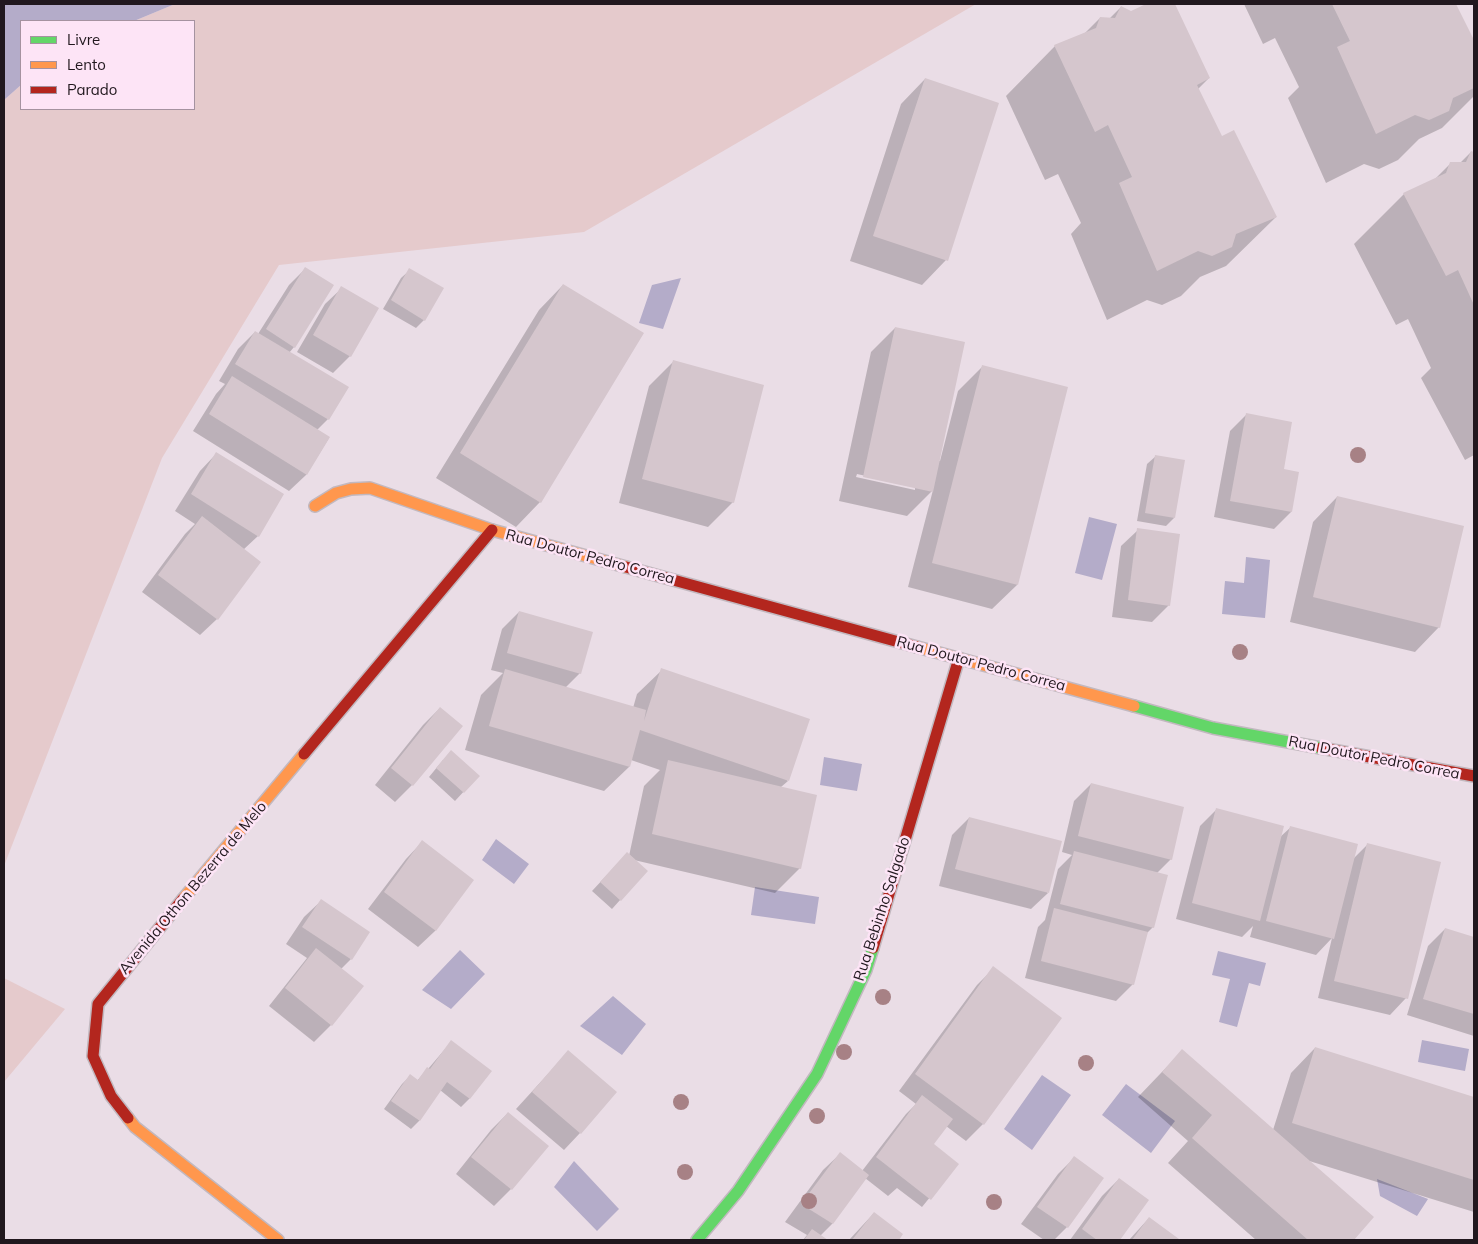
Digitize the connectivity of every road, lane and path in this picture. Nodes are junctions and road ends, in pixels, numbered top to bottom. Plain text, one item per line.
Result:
1 (315, 506) dead end
2 (492, 530) junction
3 (959, 658) junction
4 (1474, 776) edge
5 (278, 1240) edge
6 (697, 1240) edge

1 - 2 street, Rua Doutor Pedro Correa
2 - 3 street, Rua Doutor Pedro Correa
2 - 5 street, Avenida Othon Bezerra de Melo
3 - 4 street, Rua Doutor Pedro Correa
3 - 6 street, Rua Bebinho Salgado

